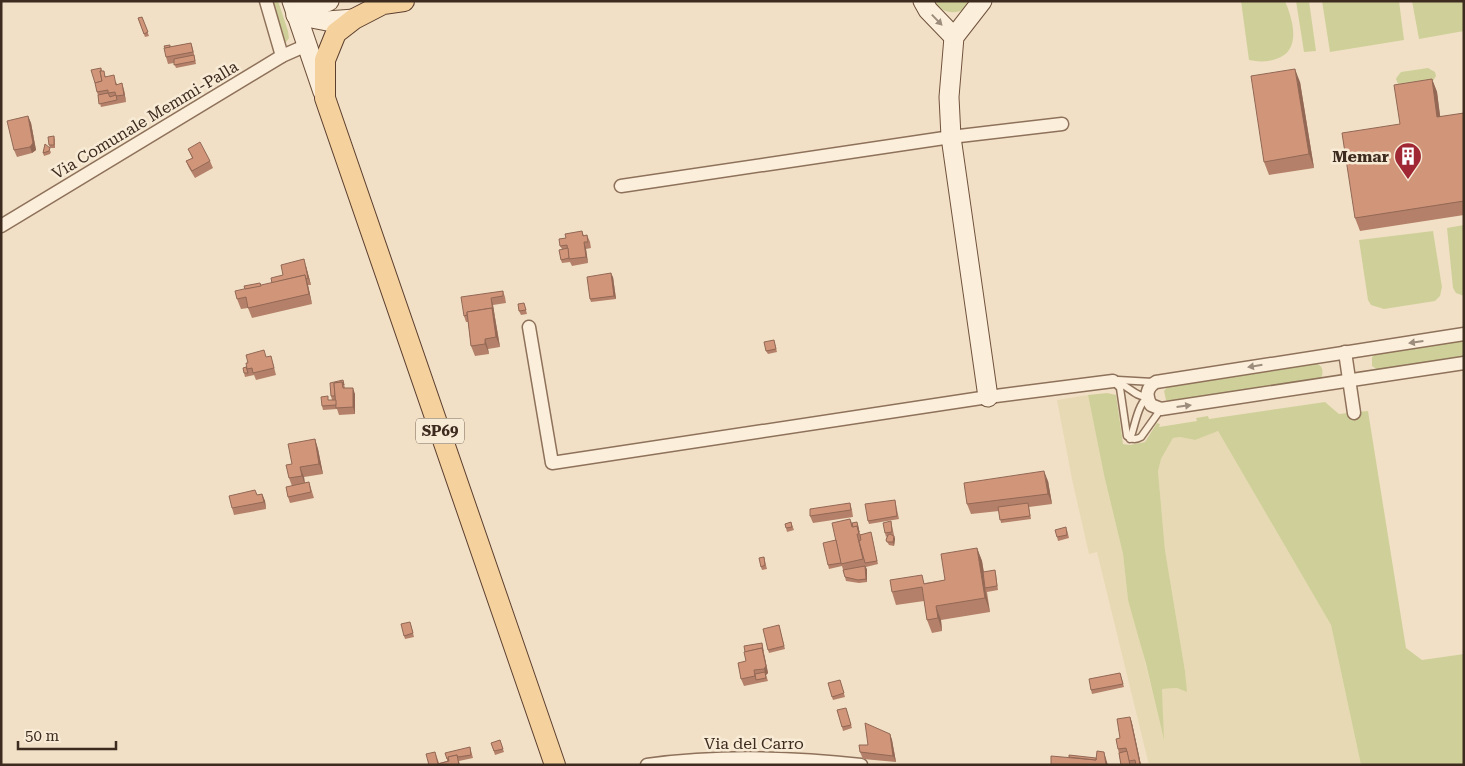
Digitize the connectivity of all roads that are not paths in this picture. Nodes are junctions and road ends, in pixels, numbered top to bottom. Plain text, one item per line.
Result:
1 (266, 1) edge
2 (329, 1) edge
3 (404, 1) edge
4 (923, 1) edge
5 (982, 1) edge
6 (376, 2) edge
7 (294, 8) edge
8 (354, 19) junction
9 (954, 37) junction
10 (307, 45) junction
11 (282, 56) junction
12 (325, 98) junction
13 (1062, 124) dead end
14 (951, 137) junction
15 (621, 186) dead end
16 (1, 226) edge
17 (529, 327) dead end
18 (1464, 334) edge
19 (1345, 352) junction
20 (1464, 363) edge
21 (1113, 381) junction
22 (1156, 382) junction
23 (1349, 382) junction
24 (988, 397) junction
25 (1147, 398) junction
26 (1161, 409) junction
27 (1354, 413) dead end
28 (1130, 439) junction
29 (555, 765) edge
30 (647, 765) edge
31 (861, 765) edge

1 - 11 street
2 - 7 street
3 - 6 main road
4 -> 9 street
5 - 9 street
6 - 8 main road
7 - 8 street
7 - 10 street, SP69
8 - 12 main road
9 - 14 street
10 - 11 street, Via Comunale Memmi-Palla
10 - 12 street, SP69
11 - 16 street, Via Comunale Memmi-Palla
12 - 29 main road, SP69
13 - 14 street
14 - 15 street
14 - 24 street
17 - 24 street
18 -> 19 street
19 -> 22 street
19 - 23 street
20 - 23 street
21 - 22 lane
21 - 24 street
21 - 25 lane
21 - 28 lane
22 - 25 street
26 -> 23 street
23 - 27 street
25 - 26 street
25 - 28 lane
26 - 28 lane
30 - 31 street, Via del Carro

